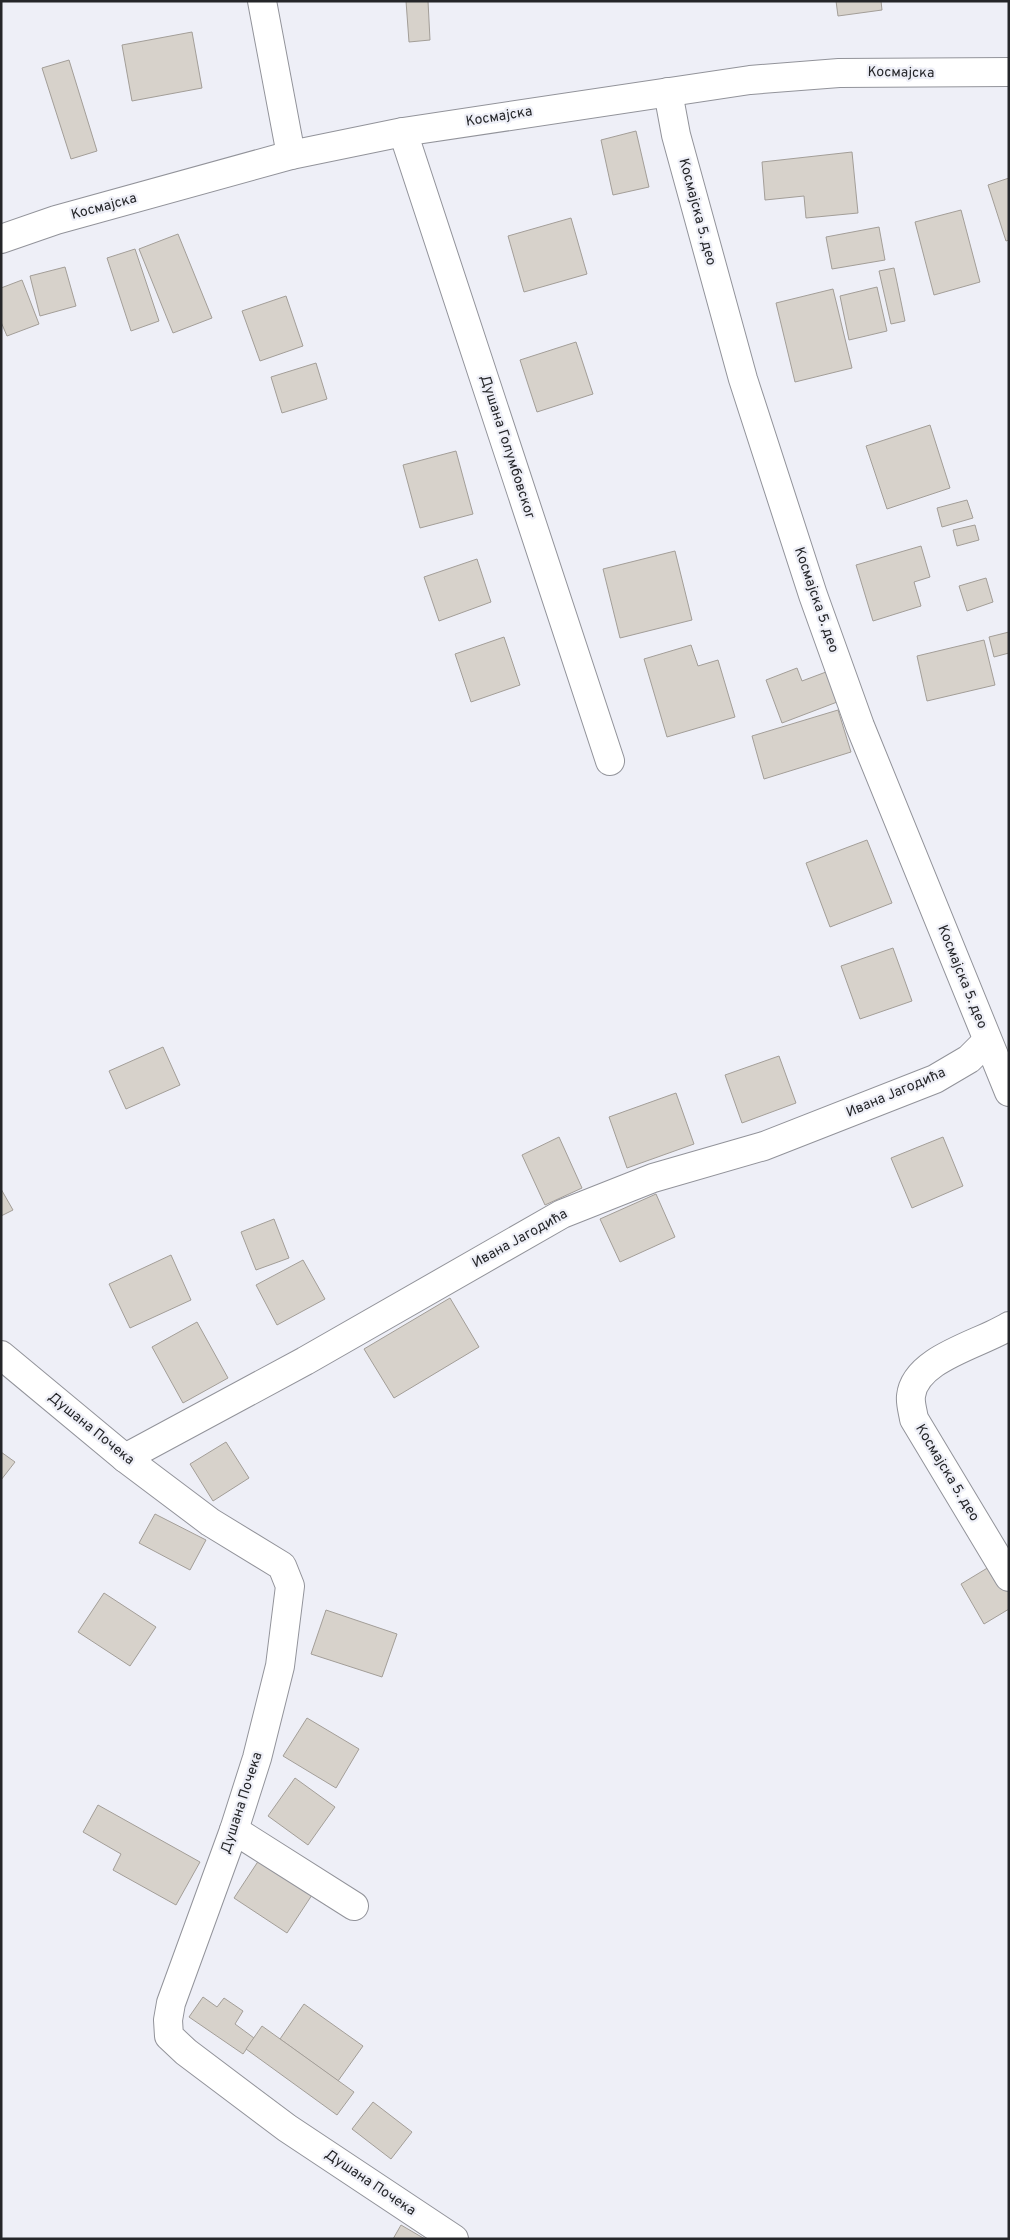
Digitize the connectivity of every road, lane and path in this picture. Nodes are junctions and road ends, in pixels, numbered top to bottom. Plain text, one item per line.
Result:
1 (262, 1) edge
2 (1009, 72) edge
3 (668, 92) junction
4 (404, 132) junction
5 (290, 155) junction
6 (1, 239) edge
7 (610, 761) dead end
8 (988, 1041) junction
9 (1009, 1092) edge
10 (1009, 1326) edge
11 (1, 1356) edge
12 (125, 1458) junction
13 (1009, 1577) edge
14 (234, 1830) junction
15 (354, 1906) dead end
16 (454, 2239) edge

1 - 5 street
2 - 3 street, Космајска
3 - 4 street, Космајска
3 - 8 street, Космајска 5. део
4 - 5 street, Космајска
4 - 7 street, Душана Голумбовског
5 - 6 street, Космајска
8 - 9 street, Космајска 5. део
8 - 12 street, Ивана Јагодића
10 - 13 street, Космајска 5. део
11 - 12 street, Душана Почека
12 - 14 street, Душана Почека
14 - 15 street
14 - 16 street, Душана Почека

